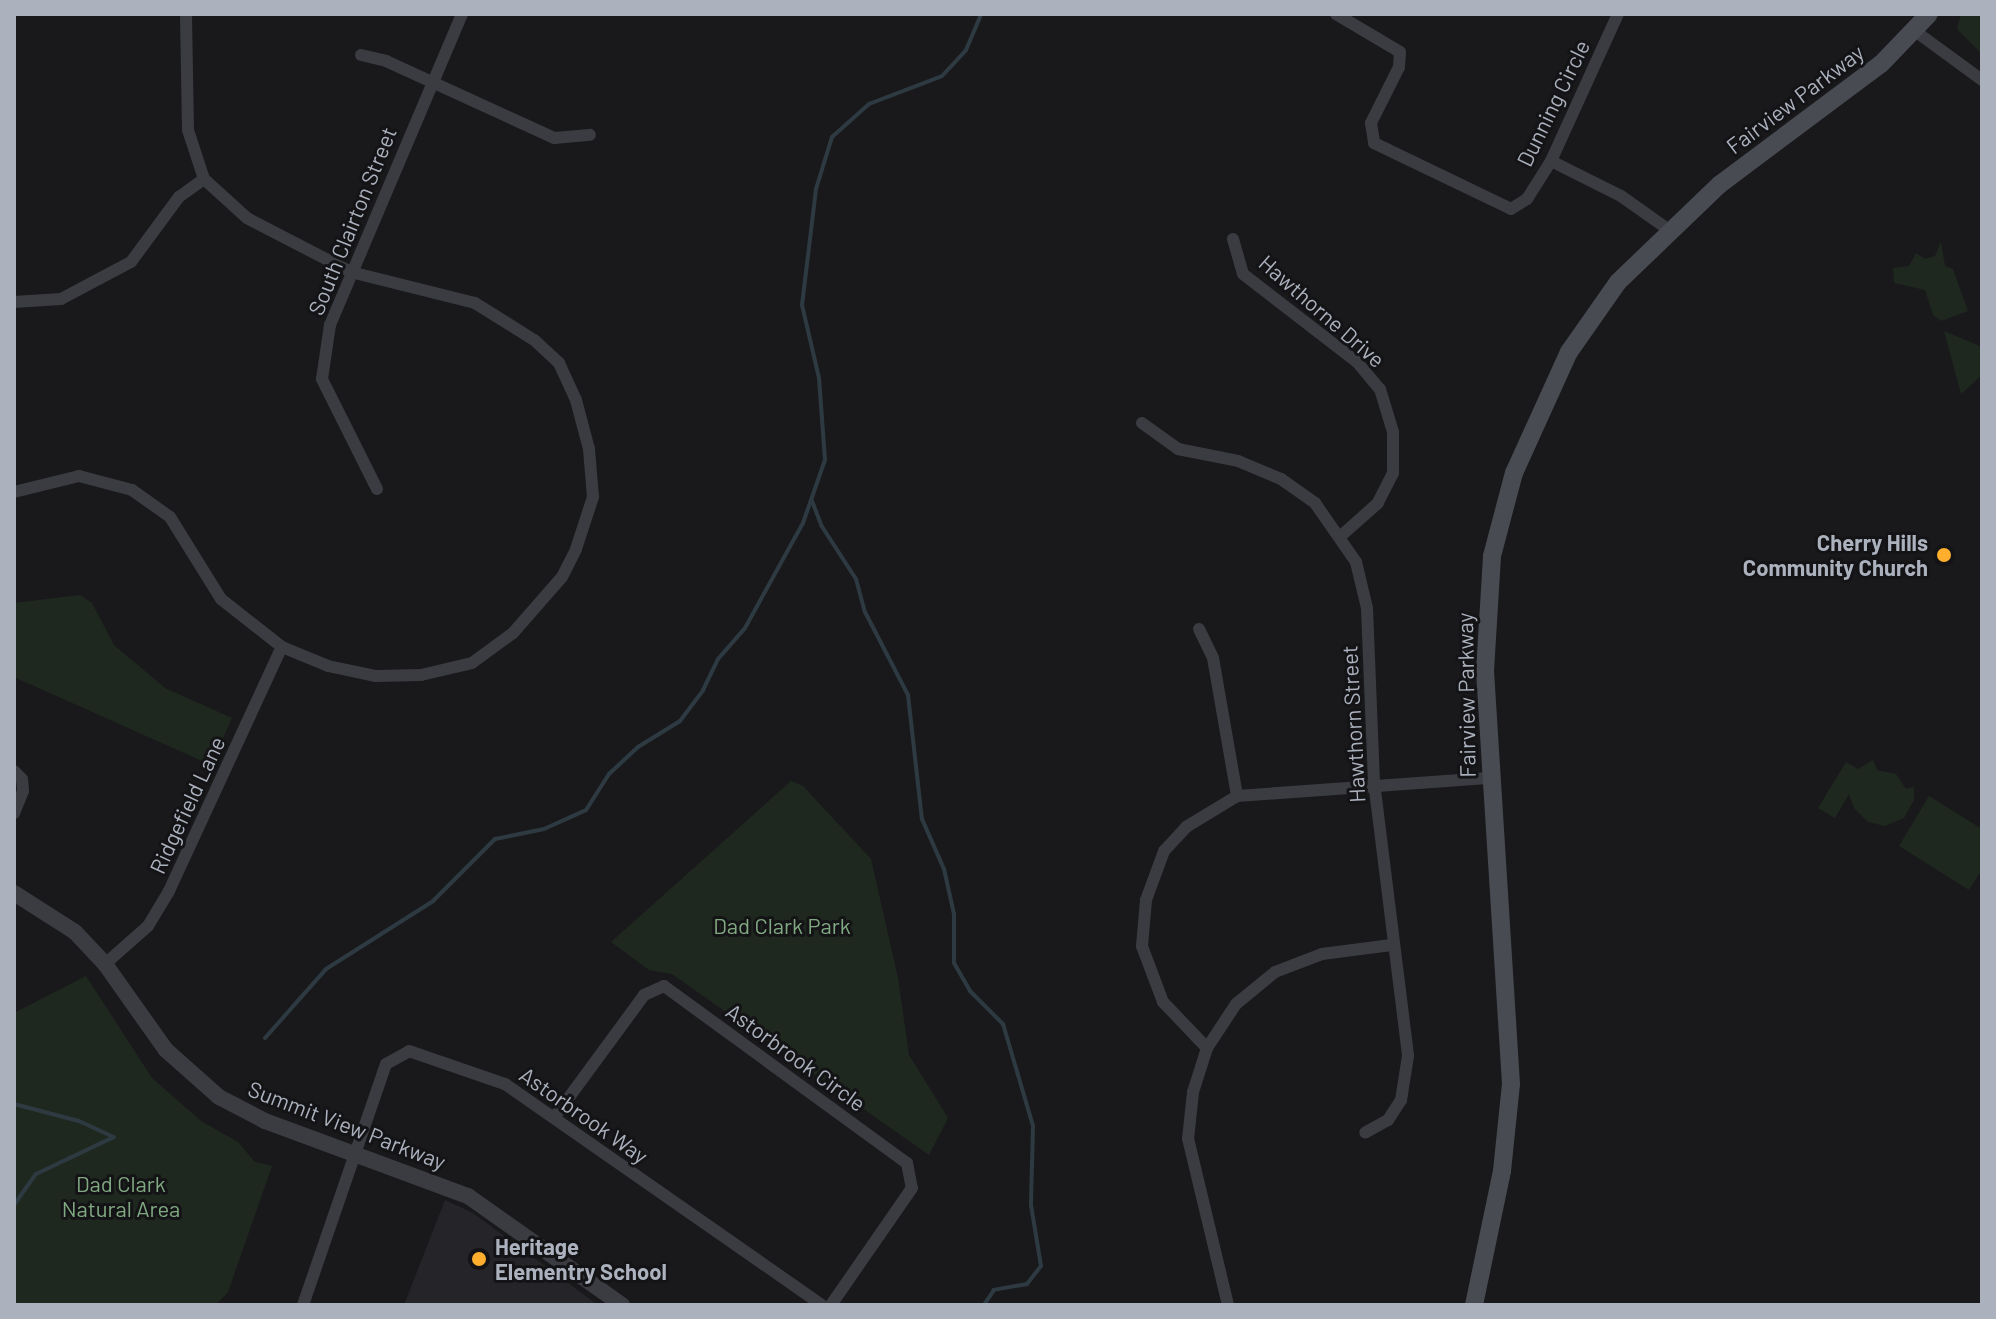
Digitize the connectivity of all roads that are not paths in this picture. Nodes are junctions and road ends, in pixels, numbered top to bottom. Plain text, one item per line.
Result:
1 (186, 14) edge
2 (462, 14) edge
3 (1336, 14) edge
4 (1618, 14) edge
5 (1929, 14) edge
6 (1915, 31) junction
7 (361, 55) dead end
8 (1982, 80) edge
9 (431, 81) junction
10 (590, 135) dead end
11 (1551, 161) junction
12 (204, 179) junction
13 (1669, 230) junction
14 (1233, 239) dead end
15 (351, 272) junction
16 (14, 302) edge
17 (1142, 423) dead end
18 (377, 489) dead end
19 (14, 492) edge
20 (1342, 535) junction
21 (1199, 629) dead end
22 (282, 647) junction
23 (14, 771) edge
24 (1491, 778) junction
25 (1374, 782) junction
26 (1237, 796) junction
27 (14, 813) edge
28 (14, 893) edge
29 (1391, 945) junction
30 (105, 964) junction
31 (1207, 1048) junction
32 (556, 1115) junction
33 (1365, 1133) dead end
34 (355, 1153) junction
35 (303, 1305) edge
36 (622, 1305) edge
37 (822, 1305) edge
38 (831, 1305) edge
39 (1228, 1305) edge
40 (1474, 1305) edge

1 - 12 street
2 - 9 street, South Clairton Street
3 - 11 street, Dunning Circle
4 - 11 street, Dunning Circle
5 - 6 main road, Fairview Parkway
6 - 8 street
6 - 13 main road, Fairview Parkway
7 - 9 street
9 - 10 street
9 - 15 street, South Clairton Street
11 - 13 street
12 - 15 street
12 - 16 street
13 - 24 main road, Fairview Parkway
14 - 20 street, Hawthorne Drive
15 - 18 street, South Clairton Street
15 - 22 street
17 - 20 street, Hawthorn Street
19 - 22 street
20 - 25 street, Hawthorn Street
21 - 26 street
22 - 30 street, Ridgefield Lane
23 - 27 street
24 - 25 street
24 - 40 main road, Fairview Parkway
25 - 26 street
25 - 29 street, Hawthorn Street
26 - 31 street
28 - 30 street, Summit View Parkway
29 - 31 street
29 - 33 street, Hawthorn Street
30 - 34 street, Summit View Parkway
31 - 39 street
32 - 34 street, Astorbrook Way
32 - 37 street, Astorbrook Way
32 - 38 street, Astorbrook Circle
34 - 35 street, Astorbrook Way
34 - 36 street, Summit View Parkway

